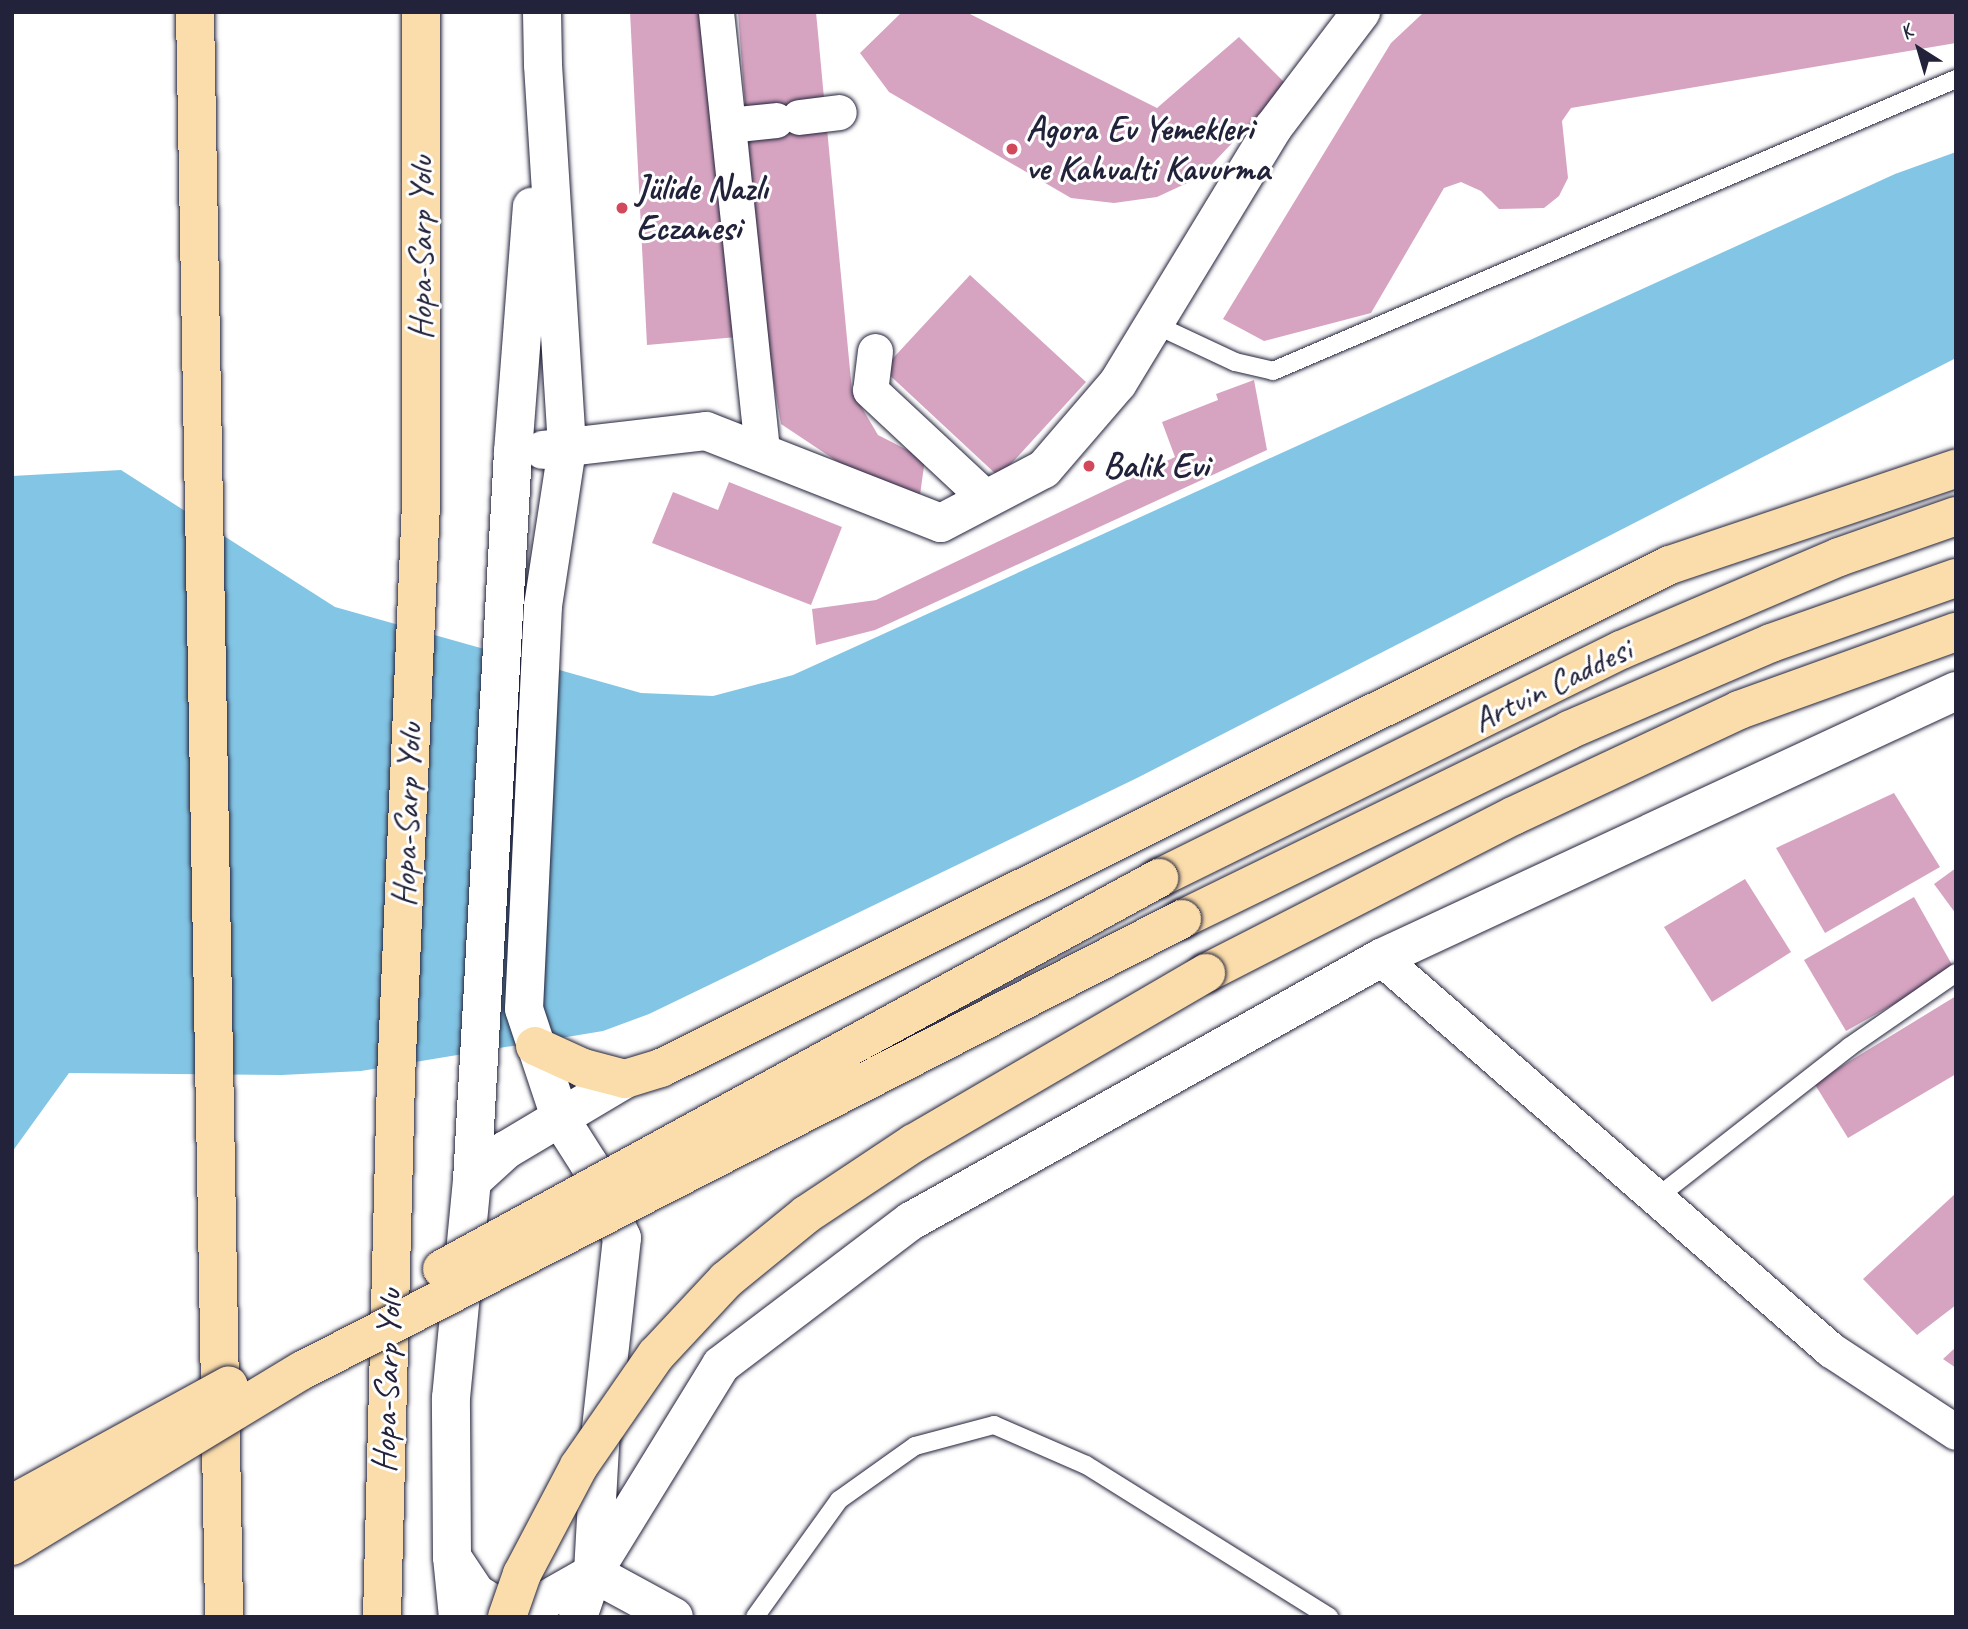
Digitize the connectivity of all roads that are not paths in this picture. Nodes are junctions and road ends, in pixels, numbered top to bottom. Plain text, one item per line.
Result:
1 (195, 12) edge
2 (421, 12) edge
3 (542, 12) edge
4 (716, 12) edge
5 (1361, 12) edge
6 (543, 65) junction
7 (1956, 79) edge
8 (839, 112) dead end
9 (728, 125) junction
10 (1148, 321) junction
11 (875, 351) dead end
12 (567, 449) junction
13 (513, 452) junction
14 (762, 453) junction
15 (1956, 469) edge
16 (987, 499) junction
17 (1956, 516) edge
18 (1956, 578) edge
19 (1956, 632) edge
20 (1956, 691) edge
21 (1381, 958) junction
22 (1956, 974) edge
23 (535, 1045) junction
24 (625, 1079) junction
25 (561, 1120) junction
26 (472, 1181) junction
27 (1656, 1198) junction
28 (1956, 1432) edge
29 (12, 1504) edge
30 (12, 1546) edge
31 (452, 1557) junction
32 (593, 1573) junction
33 (223, 1617) edge
34 (382, 1617) edge
35 (458, 1617) edge
36 (507, 1617) edge
37 (578, 1617) edge
38 (674, 1617) edge
39 (755, 1617) edge
40 (1329, 1617) edge

1 - 33 highway
2 - 34 highway, Hopa-Sarp Yolu
3 - 6 street
4 - 9 street
5 - 10 street
6 - 12 street
6 - 13 street
7 - 10 lane
8 - 9 street
9 - 14 street
10 - 16 street
11 - 16 street
12 - 13 street
12 - 14 street
12 - 23 street
13 - 26 street
14 - 16 street
15 - 24 highway
17 - 29 highway, Artvin Caddesi, bridge
18 - 30 highway, Artvin Caddesi, bridge
19 - 36 highway, bridge
20 - 21 street
21 - 27 street
21 - 32 street
22 - 27 lane
23 - 24 highway
23 - 25 street
24 - 25 street
25 - 26 street
25 - 32 street
26 - 31 street
27 - 28 street
31 - 32 street
31 - 35 street
32 - 37 street
32 - 38 street
39 - 40 lane

